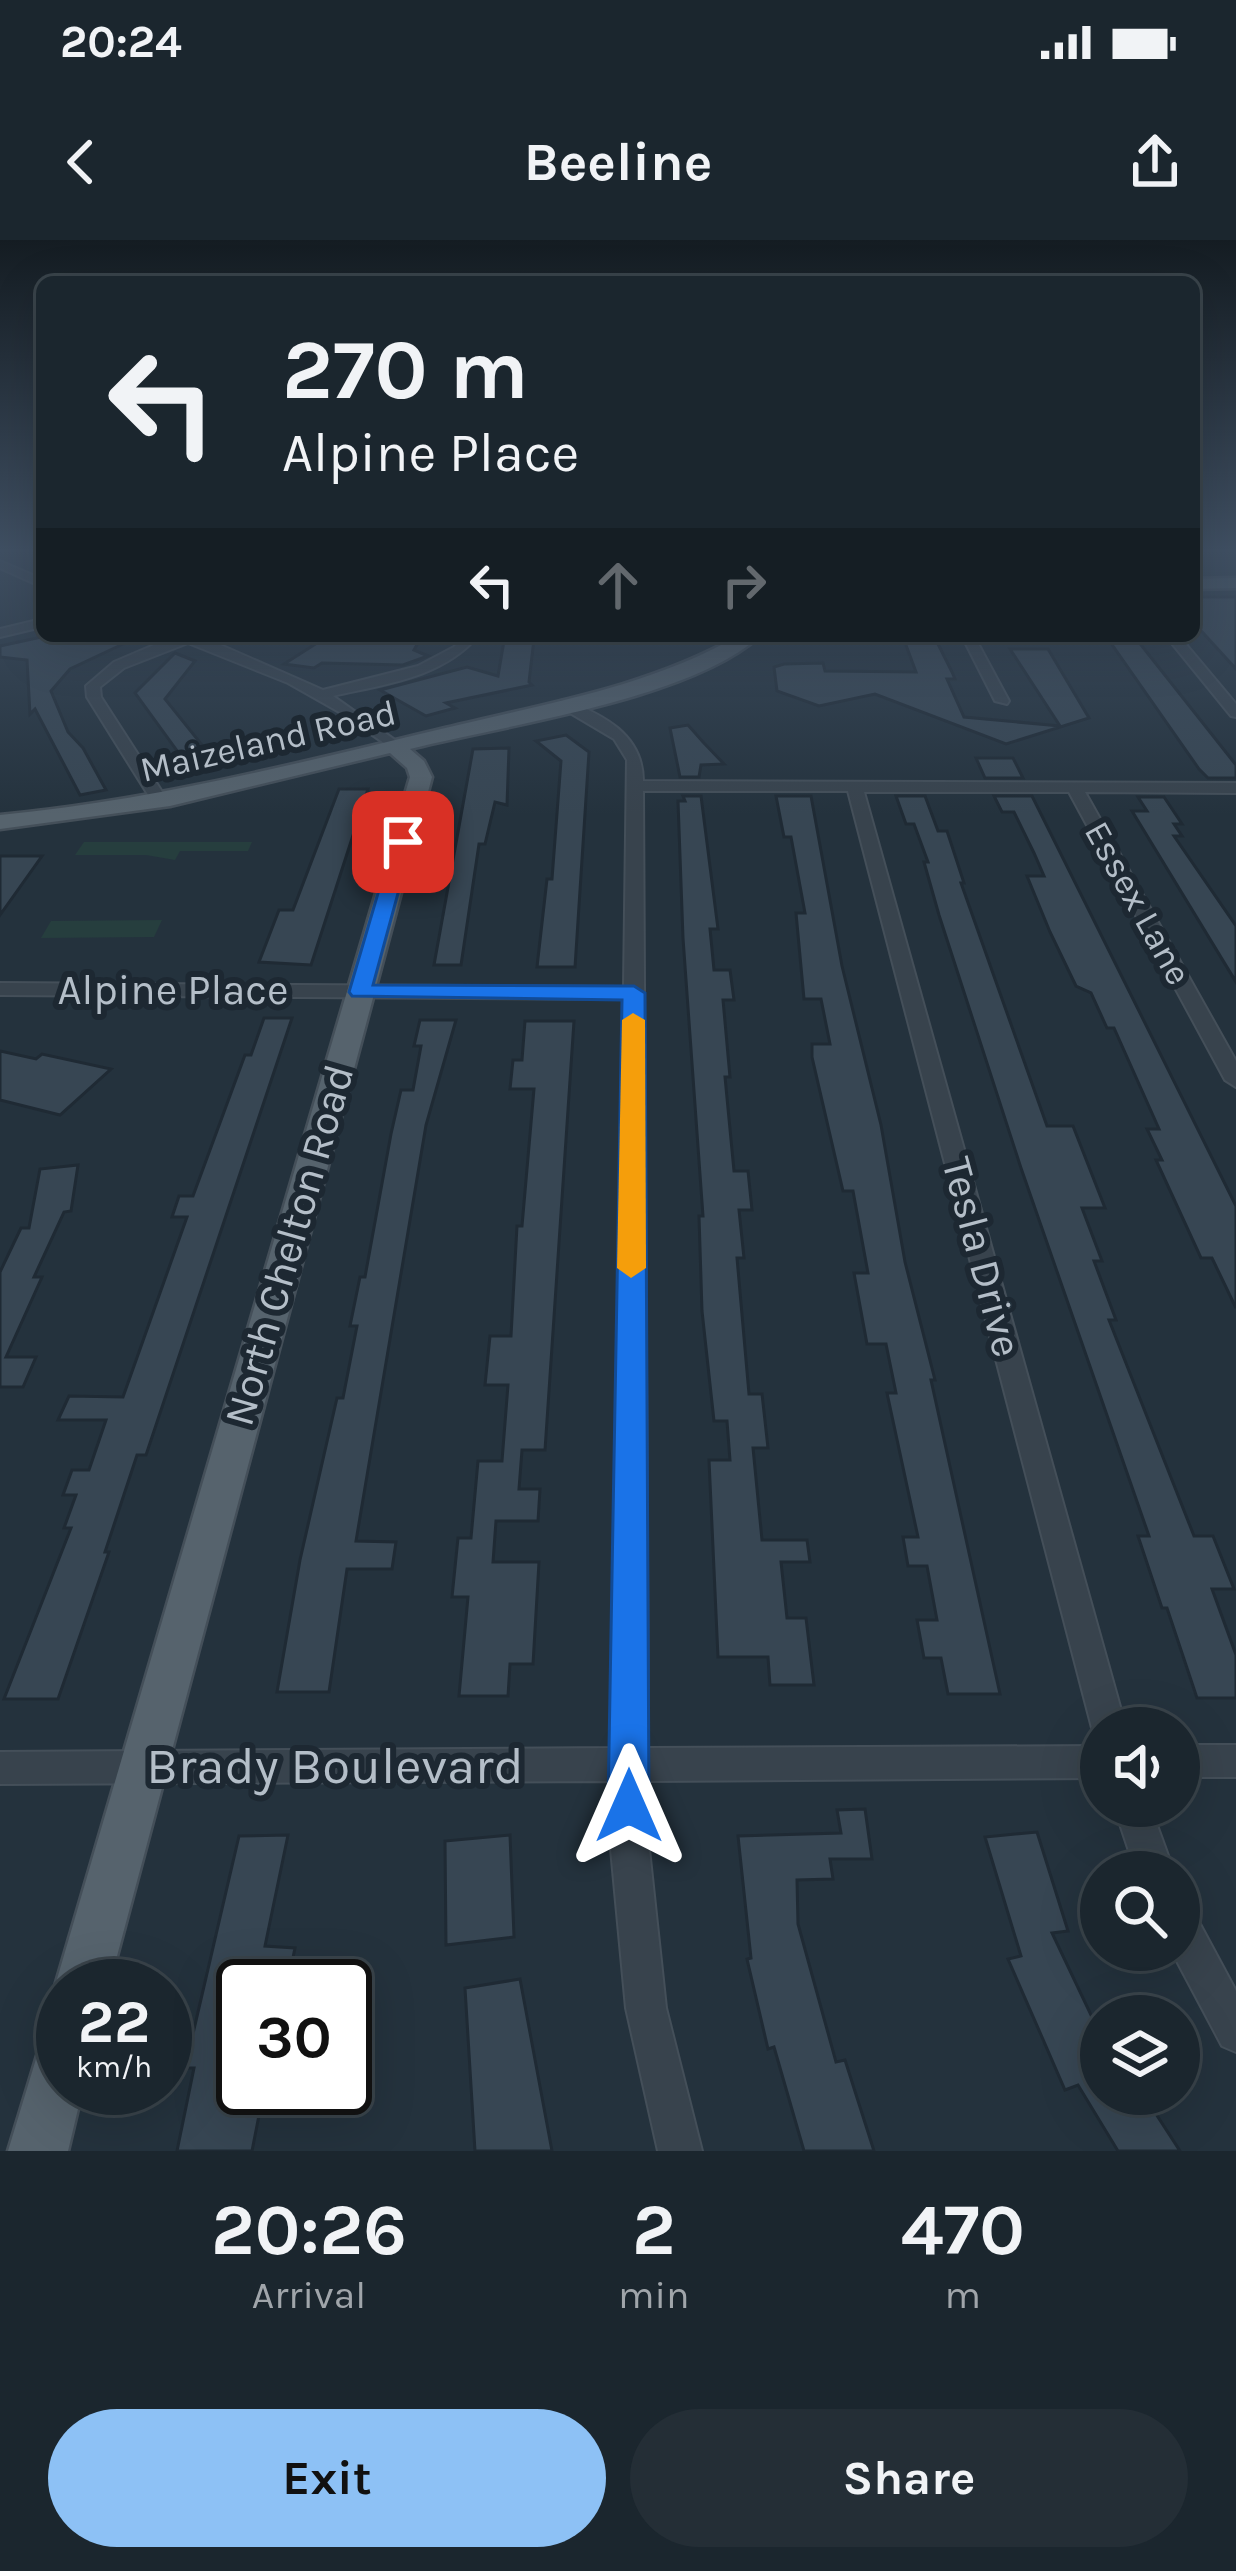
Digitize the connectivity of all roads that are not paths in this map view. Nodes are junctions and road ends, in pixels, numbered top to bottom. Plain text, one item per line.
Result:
1 (176, 642) edge
2 (200, 642) edge
3 (467, 642) edge
4 (739, 642) edge
5 (971, 642) edge
6 (1177, 642) edge
7 (1219, 692) junction
8 (1236, 692) edge
9 (321, 694) junction
10 (1002, 701) dead end
11 (565, 704) junction
12 (1236, 713) edge
13 (394, 746) junction
14 (636, 786) junction
15 (855, 787) junction
16 (1075, 788) junction
17 (1236, 788) edge
18 (160, 802) junction
19 (0, 822) edge
20 (0, 989) edge
21 (360, 992) junction
22 (634, 993) junction
23 (1236, 1080) edge
24 (1103, 1707) edge
25 (1236, 1761) edge
26 (1080, 1762) edge
27 (1200, 1762) edge
28 (628, 1764) junction
29 (142, 1767) junction
30 (0, 1768) edge
31 (89, 1959) edge
32 (1200, 1964) edge
33 (1236, 2032) edge
34 (47, 2115) edge
35 (38, 2151) edge
36 (680, 2151) edge

1 - 18 street
2 - 9 street, North Chelton Road
3 - 9 street
4 - 11 main road, Maizeland Road
5 - 10 street
6 - 7 street
7 - 8 street
7 - 12 street
9 - 13 street, North Chelton Road
11 - 13 main road, Maizeland Road
11 - 14 street
13 - 18 main road, Maizeland Road
13 - 21 main road, North Chelton Road
14 - 15 street
14 - 22 street
15 - 16 street
15 - 24 street, Tesla Drive
16 - 17 street
16 - 23 street, Essex Lane
18 - 19 main road, Maizeland Road
20 - 21 street, Alpine Place
21 - 22 street, Alpine Place
21 - 29 main road, North Chelton Road
22 - 28 street
25 - 27 street
26 - 28 street, Brady Boulevard
28 - 29 street, Brady Boulevard
28 - 36 street
29 - 30 street, Brady Boulevard
29 - 31 main road, North Chelton Road
32 - 33 street
34 - 35 main road

